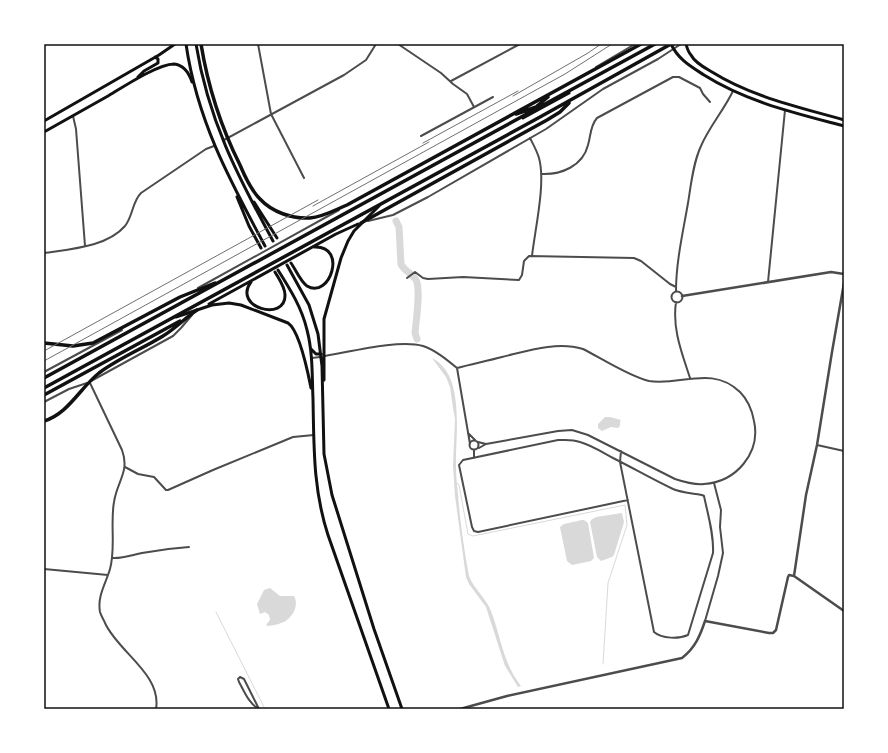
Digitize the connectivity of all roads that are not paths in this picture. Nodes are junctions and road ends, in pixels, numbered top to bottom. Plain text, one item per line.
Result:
1 (175, 44) edge
2 (186, 44) edge
3 (196, 44) edge
4 (201, 44) edge
5 (258, 44) edge
6 (376, 44) edge
7 (398, 44) edge
8 (520, 44) edge
9 (635, 44) edge
10 (641, 44) edge
11 (656, 44) edge
12 (670, 44) edge
13 (681, 44) edge
14 (686, 44) edge
15 (673, 49) junction
16 (155, 58) junction
17 (136, 80) junction
18 (451, 82) junction
19 (569, 84) junction
20 (194, 88) junction
21 (733, 91) junction
22 (567, 93) junction
23 (581, 94) junction
24 (493, 97) dead end
25 (710, 102) dead end
26 (474, 107) junction
27 (536, 107) junction
28 (785, 110) junction
29 (271, 114) junction
30 (73, 116) junction
31 (517, 120) junction
32 (844, 120) edge
33 (44, 121) edge
34 (497, 123) junction
35 (844, 126) edge
36 (44, 132) edge
37 (421, 136) dead end
38 (530, 138) junction
39 (222, 141) junction
40 (214, 146) junction
41 (541, 174) junction
42 (304, 178) dead end
43 (241, 180) junction
44 (232, 184) junction
45 (390, 197) junction
46 (361, 223) junction
47 (277, 238) dead end
48 (273, 241) dead end
49 (85, 246) junction
50 (265, 246) dead end
51 (312, 247) junction
52 (261, 248) dead end
53 (44, 254) edge
54 (532, 256) junction
55 (291, 262) dead end
56 (287, 265) dead end
57 (844, 274) edge
58 (227, 278) junction
59 (407, 278) dead end
60 (252, 280) junction
61 (768, 282) junction
62 (844, 283) edge
63 (676, 287) junction
64 (676, 291) junction
65 (682, 296) junction
66 (676, 302) junction
67 (197, 310) junction
68 (191, 314) junction
69 (154, 326) junction
70 (44, 344) edge
71 (310, 347) junction
72 (322, 356) junction
73 (312, 358) junction
74 (457, 368) junction
75 (44, 372) edge
76 (690, 378) junction
77 (44, 379) edge
78 (90, 382) junction
79 (44, 387) edge
80 (44, 395) edge
81 (44, 402) edge
82 (313, 406) junction
83 (44, 420) edge
84 (468, 433) junction
85 (314, 435) junction
86 (476, 441) junction
87 (470, 444) junction
88 (486, 444) junction
89 (817, 445) junction
90 (475, 450) junction
91 (620, 451) junction
92 (844, 451) edge
93 (474, 458) junction
94 (620, 462) junction
95 (125, 467) junction
96 (714, 483) junction
97 (628, 500) junction
98 (189, 547) dead end
99 (112, 558) junction
100 (44, 569) edge
101 (108, 575) junction
102 (794, 576) junction
103 (844, 610) edge
104 (705, 621) junction
105 (156, 709) edge
106 (259, 709) edge
107 (389, 709) edge
108 (402, 709) edge
109 (460, 709) edge

1 - 16 main road
2 - 20 main road
3 - 39 main road
4 - 34 highway
5 - 29 street
6 - 29 street
7 - 18 street
8 - 18 street
9 - 75 street
10 - 19 highway
11 - 22 highway
11 - 77 main road
12 - 15 main road
12 - 23 highway
12 - 45 main road
13 - 15 street
14 - 32 main road
15 - 21 main road
15 - 38 street
16 - 17 main road
16 - 33 main road
17 - 20 main road
17 - 30 main road
18 - 26 street
19 - 27 highway
19 - 34 highway
20 - 40 main road
21 - 28 main road
21 - 63 street
22 - 27 highway
22 - 31 highway
23 - 46 highway
23 - 79 highway
24 - 26 street
25 - 41 street
26 - 37 street
27 - 31 highway
27 - 34 highway
28 - 35 main road
28 - 61 street
29 - 39 street
29 - 42 street
30 - 36 main road
30 - 49 street
31 - 58 highway
38 - 41 street
38 - 46 street
39 - 43 main road
40 - 44 main road
40 - 49 street
41 - 54 street
43 - 47 main road
43 - 48 main road
44 - 50 main road
44 - 52 main road
45 - 46 main road
45 - 69 main road
46 - 51 main road
46 - 72 main road
49 - 53 street
51 - 55 main road
51 - 60 main road
54 - 59 street
54 - 63 street
56 - 72 main road
57 - 61 street
58 - 70 highway
58 - 77 highway
60 - 67 main road
60 - 71 main road
61 - 65 street
62 - 89 street
63 - 64 street
64 - 65 street
64 - 66 street
65 - 66 street
66 - 76 street
67 - 68 highway
67 - 69 main road
67 - 78 street
67 - 82 main road
68 - 80 highway
68 - 83 highway
69 - 79 main road
71 - 72 main road
71 - 73 main road
72 - 73 street
72 - 74 street
72 - 108 main road
73 - 82 main road
74 - 76 street
74 - 84 street
76 - 96 street
78 - 81 street
78 - 95 street
82 - 85 main road
84 - 86 street
84 - 87 street
85 - 95 street
85 - 107 main road
86 - 87 street
86 - 88 street
86 - 90 street
87 - 90 street
88 - 90 street
88 - 91 street
89 - 92 street
89 - 102 street
90 - 93 street
91 - 94 street
91 - 96 street
93 - 94 street
93 - 97 street
94 - 97 street
94 - 97 street
95 - 99 street
96 - 104 street
98 - 99 street
99 - 101 street
100 - 101 street
101 - 105 street
102 - 103 street
102 - 104 street
104 - 109 street
106 - 106 street

